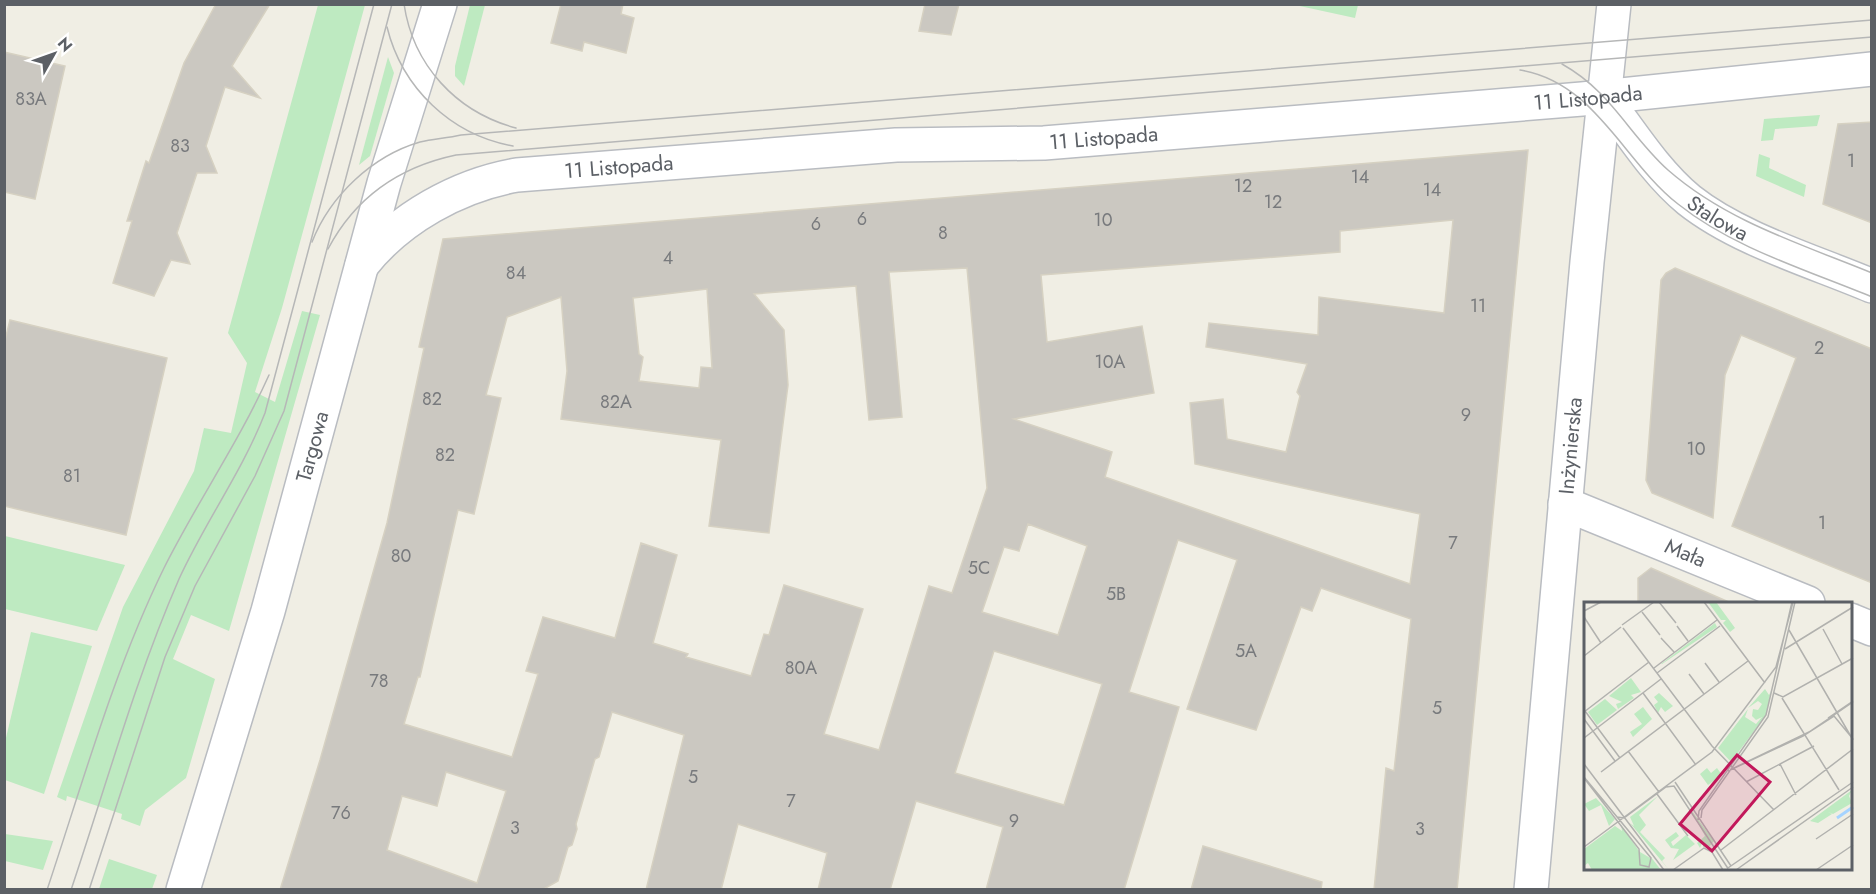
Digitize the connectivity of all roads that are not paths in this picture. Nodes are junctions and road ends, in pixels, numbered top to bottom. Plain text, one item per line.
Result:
1 (440, 4) edge
2 (1614, 4) edge
3 (1872, 69) edge
4 (1604, 97) junction
5 (362, 265) junction
6 (1872, 286) edge
7 (1565, 504) junction
8 (1806, 602) edge
9 (1852, 620) edge
10 (1872, 629) edge
11 (183, 890) edge
12 (1530, 890) edge

1 - 5 street, Targowa
2 - 4 street, Inżynierska
3 - 4 street, 11 Listopada
4 - 5 street, 11 Listopada
4 - 6 street, Stalowa
4 - 7 street, Inżynierska
5 - 11 street, Targowa
7 - 8 street, Mała
7 - 12 street, Inżynierska
9 - 10 street

